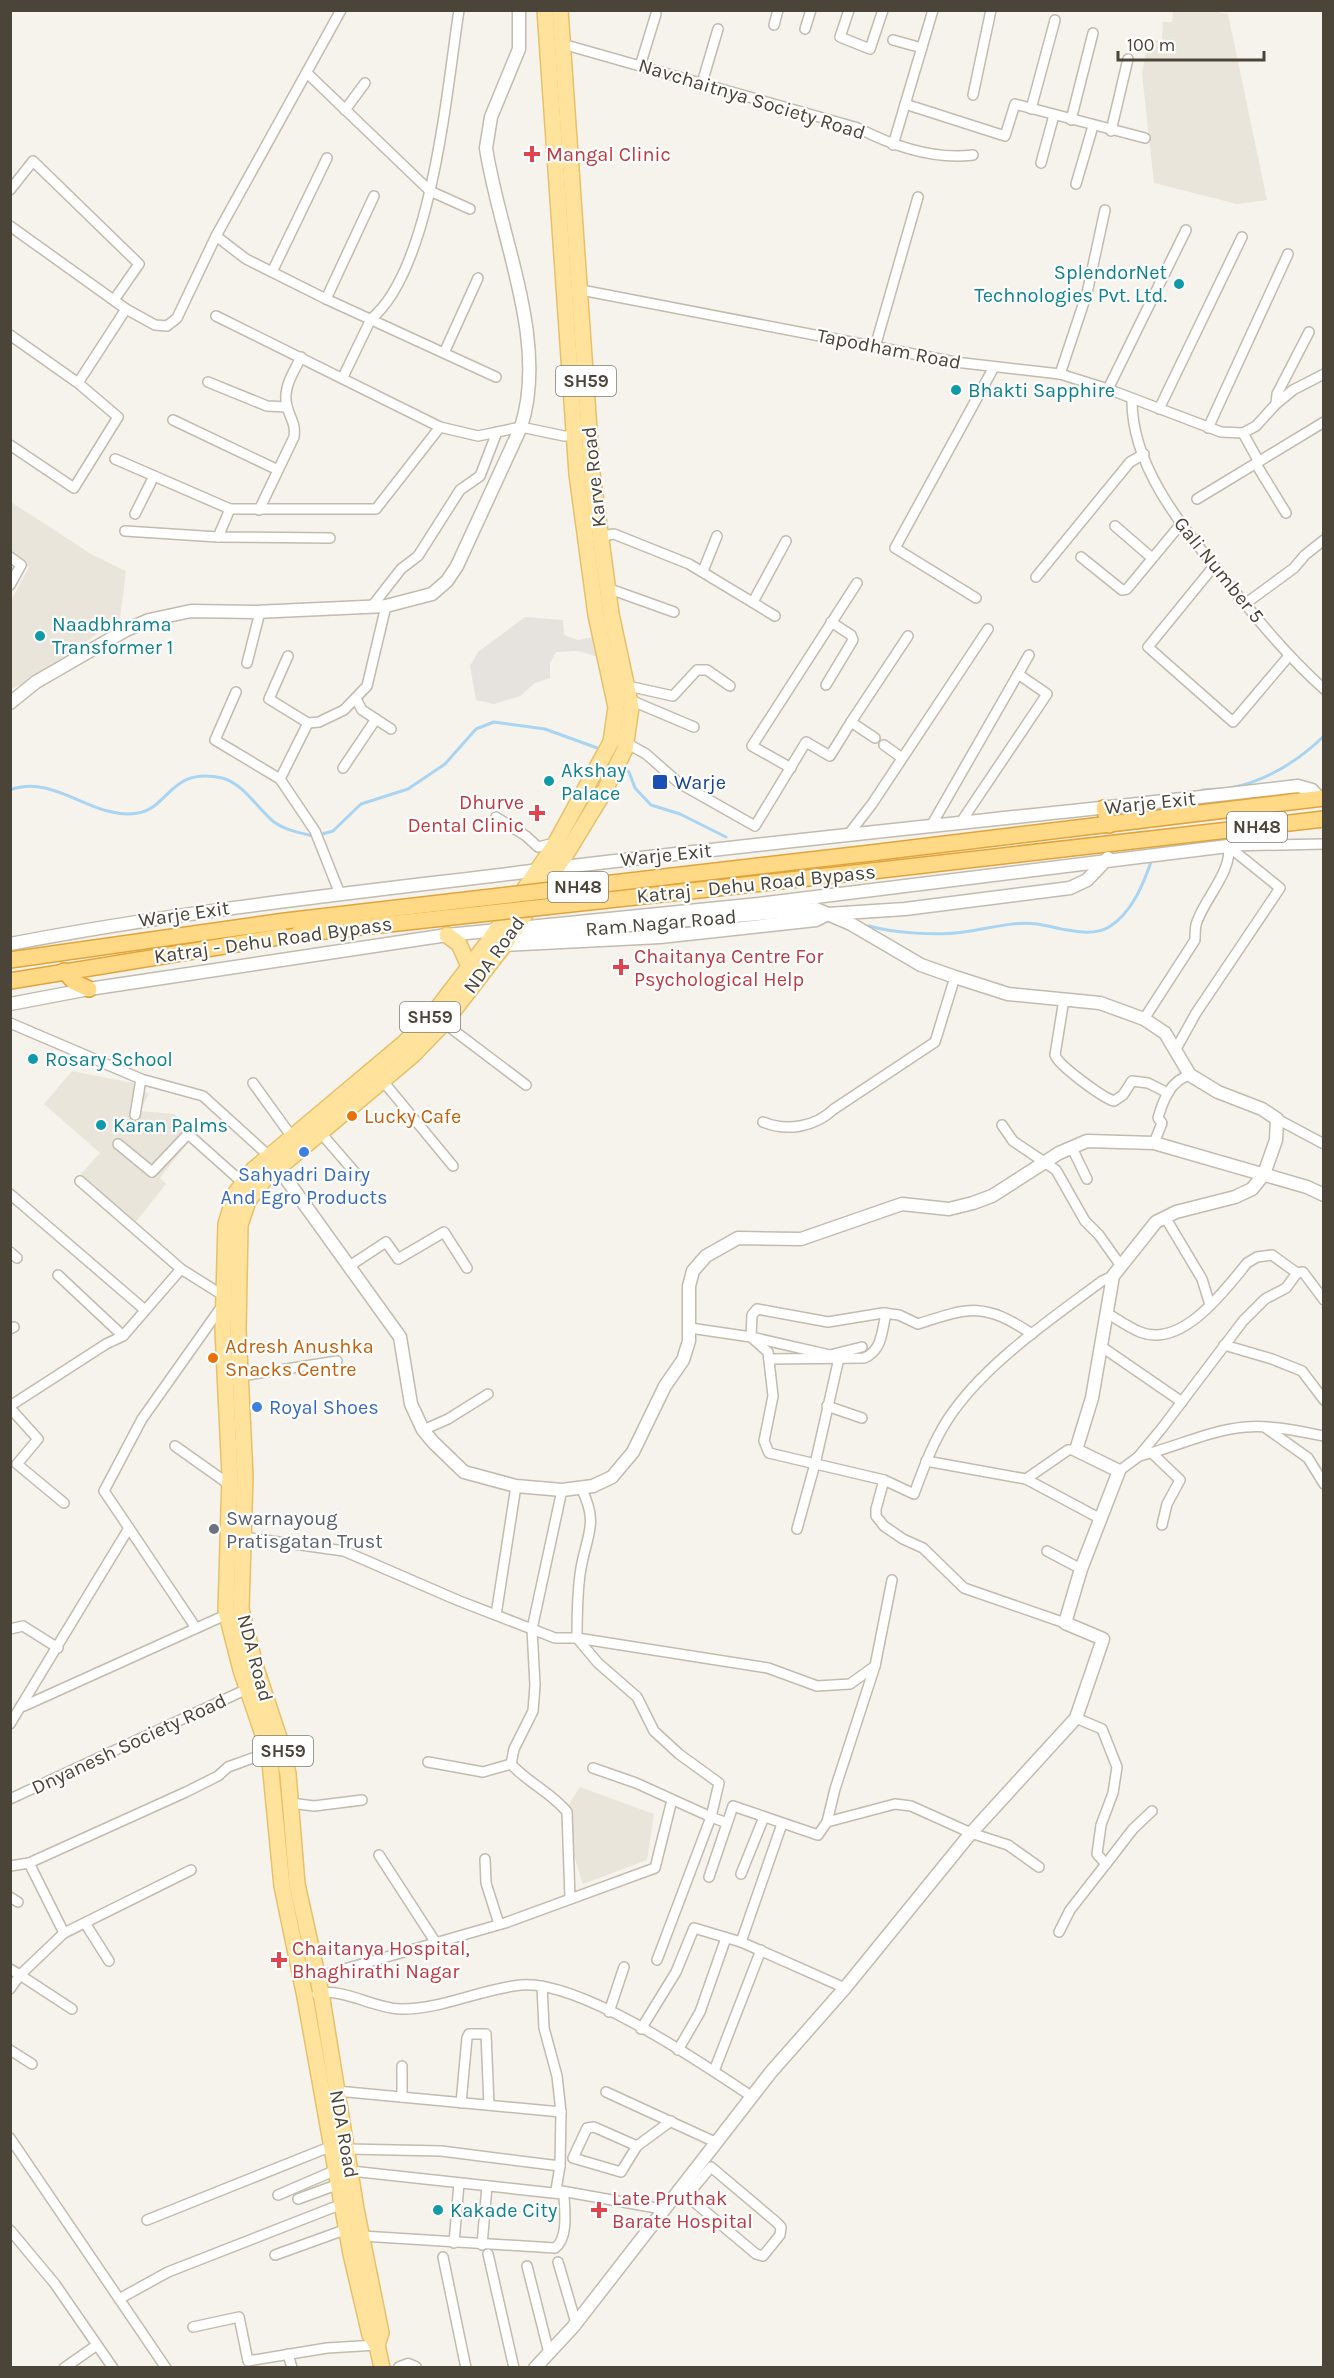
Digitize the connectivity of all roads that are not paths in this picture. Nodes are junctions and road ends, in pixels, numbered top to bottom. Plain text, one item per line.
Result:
1 (341, 10) edge
2 (459, 10) edge
3 (519, 10) edge
4 (545, 10) edge
5 (560, 10) edge
6 (778, 10) edge
7 (812, 10) edge
8 (849, 10) edge
9 (882, 10) edge
10 (933, 10) edge
11 (991, 10) edge
12 (656, 14) dead end
13 (1055, 20) dead end
14 (774, 25) dead end
15 (805, 28) dead end
16 (718, 29) dead end
17 (1093, 33) dead end
18 (893, 40) dead end
19 (555, 44) junction
20 (922, 48) junction
21 (1128, 59) dead end
22 (640, 66) junction
23 (307, 73) junction
24 (365, 83) dead end
25 (702, 83) junction
26 (973, 95) dead end
27 (905, 104) junction
28 (1031, 109) junction
29 (345, 110) junction
30 (1054, 115) junction
31 (1071, 120) junction
32 (1093, 126) junction
33 (1111, 131) junction
34 (1145, 138) dead end
35 (893, 145) junction
36 (973, 155) dead end
37 (327, 158) dead end
38 (1041, 163) dead end
39 (1076, 184) dead end
40 (10, 189) edge
41 (430, 191) junction
42 (374, 196) dead end
43 (918, 197) dead end
44 (470, 209) dead end
45 (1105, 210) dead end
46 (10, 226) edge
47 (1186, 230) dead end
48 (216, 236) junction
49 (1242, 237) dead end
50 (1288, 254) dead end
51 (272, 272) junction
52 (478, 278) dead end
53 (572, 289) junction
54 (326, 299) junction
55 (114, 300) junction
56 (126, 309) junction
57 (216, 316) dead end
58 (371, 319) junction
59 (1309, 332) dead end
60 (12, 341) edge
61 (875, 347) junction
62 (444, 353) junction
63 (301, 357) junction
64 (994, 367) junction
65 (1060, 374) junction
66 (1323, 374) edge
67 (343, 377) junction
68 (496, 377) dead end
69 (208, 382) dead end
70 (78, 383) junction
71 (1108, 389) junction
72 (1132, 399) junction
73 (1276, 404) junction
74 (287, 407) junction
75 (1159, 410) junction
76 (172, 420) dead end
77 (1323, 422) edge
78 (440, 427) junction
79 (521, 427) junction
80 (1208, 428) junction
81 (497, 432) junction
82 (1243, 433) junction
83 (583, 435) junction
84 (10, 445) edge
85 (1144, 454) junction
86 (115, 459) dead end
87 (1257, 463) junction
88 (278, 470) junction
89 (154, 476) junction
90 (1197, 500) dead end
91 (231, 509) junction
92 (259, 510) junction
93 (1286, 513) dead end
94 (135, 514) dead end
95 (1179, 525) junction
96 (1115, 526) dead end
97 (125, 531) dead end
98 (218, 537) junction
99 (593, 537) junction
100 (717, 537) dead end
101 (330, 538) dead end
102 (1323, 540) edge
103 (786, 541) dead end
104 (10, 557) edge
105 (1081, 557) dead end
106 (1152, 558) junction
107 (1214, 566) junction
108 (702, 571) junction
109 (1036, 577) dead end
110 (857, 583) dead end
111 (10, 585) edge
112 (607, 588) junction
113 (976, 598) dead end
114 (753, 602) junction
115 (1245, 604) junction
116 (380, 605) junction
117 (260, 612) junction
118 (674, 612) dead end
119 (775, 616) dead end
120 (831, 622) junction
121 (988, 629) dead end
122 (908, 636) dead end
123 (1029, 655) dead end
124 (288, 656) dead end
125 (1288, 657) junction
126 (247, 663) dead end
127 (1018, 674) junction
128 (826, 685) dead end
129 (730, 686) dead end
130 (1323, 689) edge
131 (236, 692) dead end
132 (629, 693) junction
133 (356, 699) junction
134 (10, 703) edge
135 (376, 719) junction
136 (851, 722) junction
137 (308, 723) junction
138 (694, 727) dead end
139 (391, 729) dead end
140 (875, 738) dead end
141 (619, 743) junction
142 (884, 745) dead end
143 (902, 758) junction
144 (343, 768) dead end
145 (791, 768) junction
146 (280, 779) junction
147 (1322, 798) edge
148 (1104, 808) junction
149 (496, 817) dead end
150 (1323, 819) edge
151 (961, 822) junction
152 (1108, 825) junction
153 (931, 826) junction
154 (1217, 831) junction
155 (848, 835) junction
156 (1110, 843) junction
157 (1323, 844) edge
158 (1228, 846) junction
159 (559, 848) junction
160 (1108, 860) junction
161 (557, 868) junction
162 (538, 870) junction
163 (340, 894) junction
164 (828, 914) junction
165 (447, 935) junction
166 (501, 936) junction
167 (10, 944) edge
168 (10, 960) edge
169 (469, 966) junction
170 (64, 971) junction
171 (955, 977) junction
172 (10, 981) edge
173 (89, 989) junction
174 (1064, 999) junction
175 (10, 1004) edge
176 (1144, 1019) junction
177 (10, 1023) edge
178 (444, 1023) junction
179 (1176, 1049) junction
180 (1190, 1075) junction
181 (141, 1079) junction
182 (382, 1080) junction
183 (253, 1083) dead end
184 (526, 1085) dead end
185 (1168, 1093) junction
186 (135, 1115) dead end
187 (1277, 1119) junction
188 (763, 1122) dead end
189 (1002, 1125) dead end
190 (320, 1132) junction
191 (292, 1137) junction
192 (1154, 1143) junction
193 (118, 1144) dead end
194 (1323, 1144) edge
195 (1072, 1148) junction
196 (274, 1162) junction
197 (1043, 1163) junction
198 (453, 1166) dead end
199 (1264, 1174) junction
200 (358, 1176) dead end
201 (1087, 1179) dead end
202 (80, 1181) dead end
203 (243, 1183) junction
204 (10, 1194) edge
205 (1323, 1195) edge
206 (1165, 1217) junction
207 (348, 1267) junction
208 (466, 1268) dead end
209 (181, 1269) junction
210 (1117, 1271) junction
211 (1297, 1273) junction
212 (58, 1275) dead end
213 (229, 1300) junction
214 (1323, 1300) edge
215 (1210, 1305) junction
216 (145, 1310) junction
217 (886, 1313) junction
218 (1107, 1313) junction
219 (690, 1328) junction
220 (1032, 1334) junction
221 (123, 1336) junction
222 (751, 1337) junction
223 (1224, 1346) junction
224 (862, 1347) dead end
225 (1102, 1347) junction
226 (839, 1358) junction
227 (769, 1359) junction
228 (337, 1361) dead end
229 (241, 1376) junction
230 (488, 1394) dead end
231 (1323, 1400) edge
232 (1182, 1402) junction
233 (827, 1406) junction
234 (10, 1407) edge
235 (862, 1418) dead end
236 (1266, 1428) junction
237 (423, 1430) junction
238 (1323, 1436) edge
239 (175, 1446) dead end
240 (1076, 1450) junction
241 (1152, 1453) junction
242 (1138, 1456) junction
243 (926, 1461) junction
244 (815, 1464) junction
245 (1119, 1471) junction
246 (1026, 1479) junction
247 (884, 1480) junction
248 (1323, 1484) edge
249 (230, 1485) junction
250 (516, 1486) junction
251 (581, 1488) junction
252 (561, 1490) junction
253 (64, 1503) dead end
254 (1099, 1518) junction
255 (1162, 1525) dead end
256 (129, 1528) junction
257 (797, 1529) dead end
258 (243, 1537) junction
259 (1047, 1551) dead end
260 (1081, 1569) junction
261 (892, 1580) dead end
262 (234, 1612) junction
263 (496, 1615) junction
264 (1065, 1623) junction
265 (196, 1628) junction
266 (10, 1629) edge
267 (532, 1629) junction
268 (577, 1638) junction
269 (58, 1648) junction
270 (875, 1666) junction
271 (247, 1689) junction
272 (23, 1706) junction
273 (1076, 1718) junction
274 (10, 1724) edge
275 (276, 1750) junction
276 (428, 1762) dead end
277 (511, 1764) junction
278 (593, 1768) dead end
279 (10, 1799) edge
280 (362, 1800) dead end
281 (672, 1800) junction
282 (290, 1803) junction
283 (1152, 1811) dead end
284 (711, 1817) junction
285 (764, 1818) junction
286 (827, 1822) junction
287 (727, 1823) junction
288 (782, 1824) junction
289 (971, 1833) junction
290 (379, 1855) dead end
291 (485, 1859) dead end
292 (29, 1863) junction
293 (1106, 1864) junction
294 (10, 1866) edge
295 (1039, 1867) dead end
296 (191, 1870) dead end
297 (741, 1874) dead end
298 (709, 1877) dead end
299 (570, 1899) junction
300 (85, 1923) junction
301 (499, 1924) junction
302 (1059, 1932) dead end
303 (64, 1933) junction
304 (726, 1938) junction
305 (741, 1942) junction
306 (436, 1943) junction
307 (761, 1950) junction
308 (657, 1960) dead end
309 (109, 1961) dead end
310 (624, 1967) dead end
311 (10, 1969) edge
312 (20, 1975) junction
313 (309, 1978) junction
314 (542, 1986) junction
315 (845, 1988) junction
316 (10, 1989) edge
317 (313, 1995) junction
318 (72, 2008) dead end
319 (609, 2012) junction
320 (641, 2029) junction
321 (10, 2050) edge
322 (678, 2050) junction
323 (32, 2064) dead end
324 (402, 2066) dead end
325 (714, 2071) junction
326 (336, 2091) junction
327 (606, 2092) dead end
328 (751, 2096) junction
329 (402, 2097) junction
330 (461, 2103) junction
331 (489, 2105) junction
332 (561, 2112) junction
333 (671, 2121) junction
334 (10, 2138) edge
335 (715, 2142) junction
336 (637, 2146) junction
337 (340, 2147) junction
338 (560, 2166) junction
339 (342, 2175) junction
340 (459, 2182) junction
341 (487, 2186) junction
342 (682, 2192) junction
343 (278, 2195) dead end
344 (298, 2199) dead end
345 (342, 2204) junction
346 (662, 2209) junction
347 (147, 2220) dead end
348 (347, 2229) junction
349 (10, 2230) edge
350 (362, 2236) junction
351 (454, 2243) junction
352 (482, 2245) junction
353 (488, 2254) dead end
354 (275, 2255) dead end
355 (443, 2257) dead end
356 (558, 2262) dead end
357 (527, 2266) dead end
358 (119, 2299) junction
359 (576, 2323) junction
360 (193, 2327) dead end
361 (97, 2345) junction
362 (377, 2345) junction
363 (549, 2353) junction
364 (288, 2354) junction
365 (64, 2367) edge
366 (112, 2367) edge
367 (166, 2367) edge
368 (292, 2367) edge
369 (382, 2367) edge
370 (400, 2367) edge
371 (415, 2367) edge
372 (466, 2367) edge
373 (514, 2367) edge
374 (535, 2367) edge

1 - 23 street
2 - 41 street
3 - 79 street
4 - 19 main road, Karve Road / SH59
5 - 19 main road, Karve Road / SH59
6 - 14 street
7 - 15 street
8 - 9 street
10 - 20 street
11 - 26 street
12 - 22 street
13 - 28 street
16 - 25 street
17 - 31 street
18 - 20 street
19 - 22 street, Navchaitnya Society Road
19 - 53 main road, Karve Road / SH59
20 - 27 street
21 - 33 street
22 - 25 street, Navchaitnya Society Road
23 - 29 street
23 - 48 street
24 - 29 street
25 - 35 street, Navchaitnya Society Road
27 - 28 street
27 - 35 street
28 - 30 street
29 - 41 street
30 - 31 street
30 - 38 street
31 - 32 street
32 - 33 street
32 - 39 street
33 - 34 street
35 - 36 street, Navchaitnya Society Road
37 - 51 street
40 - 55 street
41 - 44 street
41 - 58 street
42 - 54 street
43 - 61 street
45 - 65 street
46 - 55 street
47 - 71 street
48 - 51 street
48 - 56 street
49 - 75 street
50 - 80 street
51 - 54 street
52 - 62 street
53 - 61 street, Tapodham Road
53 - 83 main road, Karve Road / SH59
54 - 58 street
55 - 56 street
56 - 70 street
57 - 63 street
58 - 62 street
58 - 67 street
59 - 73 street
60 - 70 street
61 - 64 street, Tapodham Road
62 - 68 street
63 - 67 street
63 - 74 street
64 - 65 street, Tapodham Road
64 - 113 street
65 - 71 street, Tapodham Road
66 - 73 street
67 - 78 street
69 - 74 street
70 - 84 street
71 - 72 street, Tapodham Road
72 - 75 street, Tapodham Road
72 - 85 street, Gali Number 5
73 - 82 street
74 - 88 street
75 - 80 street, Tapodham Road
76 - 88 street
77 - 87 street
78 - 81 street
78 - 92 street
79 - 81 street
79 - 83 street
79 - 116 street
80 - 82 street, Tapodham Road
81 - 116 street
82 - 87 street
83 - 99 main road, Karve Road / SH59
85 - 95 street, Gali Number 5
85 - 109 street
86 - 89 street
87 - 90 street
87 - 93 street
88 - 92 street
89 - 91 street
89 - 94 street
91 - 92 street
91 - 98 street
95 - 106 street
95 - 107 street, Gali Number 5
96 - 106 street
97 - 98 street
98 - 101 street
99 - 108 street
99 - 112 main road, Karve Road / SH59
99 - 141 main road, Karve Road / SH59
100 - 108 street
102 - 115 street
103 - 114 street
104 - 111 street
105 - 106 street
107 - 115 street, Gali Number 5
107 - 125 street
108 - 114 street
110 - 120 street
112 - 118 street
112 - 132 main road, Karve Road / SH59
114 - 119 street
115 - 125 street, Gali Number 5
116 - 117 street
116 - 133 street
117 - 126 street
117 - 134 street
120 - 128 street
120 - 145 street
121 - 143 street
122 - 136 street
123 - 127 street
124 - 137 street
125 - 130 street, Gali Number 5
127 - 151 street
127 - 153 street
129 - 132 street
131 - 146 street
132 - 138 street
132 - 141 main road, Karve Road / SH59
133 - 135 street
133 - 137 street
135 - 139 street
135 - 144 street
136 - 140 street
136 - 145 street
137 - 146 street
141 - 145 street
141 - 159 main road, Karve Road / SH59
141 - 159 main road, Karve Road / SH59
142 - 143 street
143 - 155 street
146 - 163 street
147 - 148 street, Warje Exit
147 - 152 highway, Katraj - Dehu Road Bypass / NH48
148 - 151 street, Warje Exit
148 - 152 highway
149 - 159 street
150 - 154 highway, Katraj - Dehu Road Bypass / NH48
151 - 153 street, Warje Exit
152 - 168 highway, Katraj - Dehu Road Bypass / NH48, bridge
153 - 155 street, Warje Exit
154 - 156 highway, Katraj - Dehu Road Bypass / NH48
154 - 158 street
155 - 161 street, Warje Exit
156 - 160 street
156 - 170 highway, Katraj - Dehu Road Bypass / NH48, bridge
157 - 158 street
158 - 160 street
158 - 176 street
158 - 179 street
159 - 161 main road, SH59
159 - 162 main road, SH59
160 - 164 street
160 - 166 street
161 - 162 street, Warje Exit
161 - 166 main road, NDA Road / SH59
162 - 163 street, Warje Exit
162 - 166 main road, NDA Road / SH59
163 - 167 street, Warje Exit
164 - 166 street, Ram Nagar Road
164 - 171 street, Ram Nagar Road
165 - 166 street
165 - 169 main road
165 - 173 street
166 - 169 main road, NDA Road / SH59
166 - 178 main road, NDA Road / SH59
169 - 191 main road, NDA Road / SH59
170 - 172 highway, Katraj - Dehu Road Bypass / NH48
170 - 173 highway
171 - 174 street, Ram Nagar Road
171 - 188 street
173 - 175 street
174 - 176 street, Ram Nagar Road
174 - 185 street
176 - 179 street, Ram Nagar Road
177 - 181 street
178 - 182 main road, NDA Road / SH59
178 - 184 street
179 - 180 street, Ram Nagar Road
180 - 185 street
180 - 187 street
181 - 186 street
181 - 196 street
182 - 190 main road, NDA Road / SH59
182 - 198 street
183 - 191 street
185 - 192 street
187 - 194 street
187 - 199 street
189 - 197 street
190 - 196 main road, NDA Road / SH59
190 - 200 street
191 - 196 main road, SH59
192 - 195 street
192 - 199 street
193 - 203 street
195 - 197 street
195 - 201 street
196 - 203 main road, NDA Road / SH59
196 - 207 street
196 - 213 main road, NDA Road / SH59
197 - 210 street
197 - 219 street
199 - 205 street
199 - 206 street
202 - 209 street
203 - 213 main road, NDA Road / SH59
204 - 216 street
206 - 210 street
206 - 215 street
207 - 208 street
207 - 237 street
209 - 213 street
209 - 216 street
210 - 218 street
210 - 220 street
211 - 214 street
211 - 215 street
211 - 223 street
212 - 221 street
213 - 229 main road, NDA Road / SH59
213 - 249 main road, NDA Road / SH59
213 - 256 street
215 - 218 street
216 - 221 street
217 - 220 street
217 - 222 street
217 - 226 street
218 - 225 street
219 - 222 street
219 - 251 street
220 - 243 street
221 - 234 street
222 - 224 street
222 - 227 street
223 - 231 street
223 - 232 street
225 - 232 street
225 - 240 street
226 - 227 street
226 - 233 street
227 - 244 street
228 - 229 street
229 - 258 main road, NDA Road / SH59
230 - 237 street
232 - 242 street
233 - 235 street
233 - 244 street
234 - 253 street
236 - 238 street
236 - 241 street
236 - 248 street
237 - 250 street
239 - 249 street
240 - 245 street
240 - 246 street
241 - 242 street
241 - 255 street
242 - 245 street
243 - 246 street
243 - 247 street
244 - 247 street
244 - 257 street
245 - 254 street
246 - 254 street
247 - 264 street
249 - 262 main road, NDA Road / SH59
250 - 252 street
250 - 263 street
251 - 252 street
251 - 268 street
252 - 267 street
254 - 260 street
256 - 265 street
256 - 269 street
258 - 262 main road, NDA Road / SH59
258 - 263 street
259 - 260 street
260 - 264 street
261 - 270 street
262 - 265 street
262 - 271 main road, NDA Road / SH59
262 - 275 main road, NDA Road / SH59
263 - 267 street
264 - 273 street
265 - 272 street
266 - 269 street
267 - 268 street
267 - 277 street
268 - 270 street
268 - 284 street
269 - 272 street
270 - 286 street
271 - 275 main road, NDA Road / SH59
271 - 279 street, Dnyanesh Society Road
272 - 274 street
273 - 289 street
273 - 293 street
275 - 282 main road, NDA Road / SH59
275 - 292 street
275 - 313 main road, NDA Road / SH59
276 - 277 street
277 - 299 street
278 - 281 street
280 - 282 street
281 - 284 street
281 - 299 street
282 - 313 main road, NDA Road / SH59
283 - 293 street
284 - 287 street
284 - 308 street
285 - 287 street
285 - 288 street
285 - 297 street
286 - 288 street
286 - 289 street
287 - 298 street
288 - 305 street
289 - 295 street
289 - 315 street
290 - 306 street
291 - 301 street
292 - 294 street
292 - 303 street
293 - 302 street
296 - 300 street
299 - 301 street
300 - 303 street
300 - 309 street
301 - 306 street
303 - 312 street
304 - 305 street
304 - 320 street
304 - 322 street
305 - 307 street
306 - 313 street
307 - 315 street
307 - 325 street
310 - 319 street
311 - 312 street
312 - 316 street
312 - 318 street
313 - 317 main road, NDA Road / SH59
314 - 317 street
314 - 319 street
314 - 332 street
315 - 328 street
317 - 326 main road, NDA Road / SH59
317 - 337 main road, NDA Road / SH59
319 - 320 street
320 - 322 street
321 - 323 street
322 - 325 street
324 - 329 street
325 - 328 street
326 - 329 street
326 - 337 main road, NDA Road / SH59
327 - 333 street
328 - 335 street
329 - 330 street
330 - 331 street
330 - 331 street
331 - 332 street
332 - 338 street
333 - 335 street
333 - 336 street
334 - 358 street
335 - 342 street
336 - 336 street
337 - 338 street
337 - 339 main road, NDA Road / SH59
337 - 347 street
338 - 346 street
339 - 340 street
339 - 343 street
339 - 344 street
339 - 345 main road, NDA Road / SH59
339 - 350 main road, NDA Road / SH59
340 - 341 street
340 - 351 street
341 - 352 street
341 - 352 street
342 - 342 street
342 - 346 street
345 - 348 main road, NDA Road / SH59
345 - 358 street
346 - 359 street
348 - 354 street
348 - 362 main road, NDA Road / SH59
349 - 361 street
350 - 351 street
350 - 362 main road, NDA Road / SH59
351 - 352 street
353 - 373 street
355 - 372 street
356 - 359 street
357 - 363 street
358 - 367 street
359 - 363 street
360 - 364 street
361 - 365 street
361 - 366 street
362 - 364 street
362 - 369 main road, NDA Road / SH59
363 - 374 street
364 - 368 street
370 - 371 street

